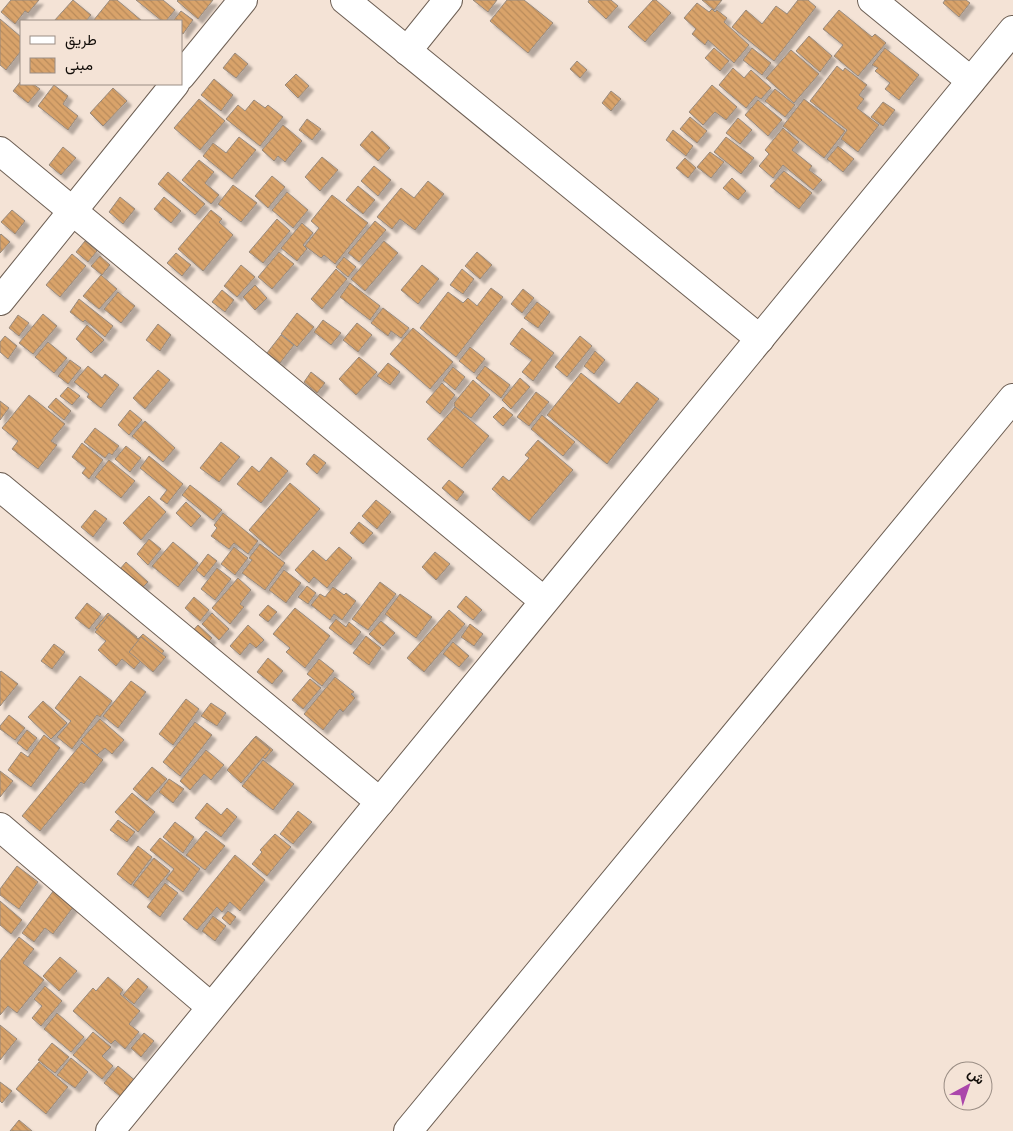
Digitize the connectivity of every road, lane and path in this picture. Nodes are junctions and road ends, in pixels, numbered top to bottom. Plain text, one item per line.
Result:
1 (243, 0) edge
2 (345, 0) edge
3 (448, 0) edge
4 (872, 0) edge
5 (1013, 30) edge
6 (407, 51) junction
7 (182, 75) edge
8 (971, 81) junction
9 (174, 85) edge
10 (0, 151) edge
11 (73, 210) junction
12 (0, 301) edge
13 (760, 339) junction
14 (1013, 398) edge
15 (0, 486) edge
16 (544, 601) junction
17 (380, 802) junction
18 (0, 827) edge
19 (212, 1007) junction
20 (110, 1131) edge
21 (408, 1131) edge

1 - 7 street
2 - 6 street
3 - 6 street
4 - 8 street
5 - 8 street
6 - 13 street
8 - 13 street
9 - 11 street
10 - 11 street
11 - 12 street
11 - 16 street
13 - 16 street
14 - 21 street
15 - 17 street
16 - 17 street
17 - 19 street
18 - 19 street
19 - 20 street

